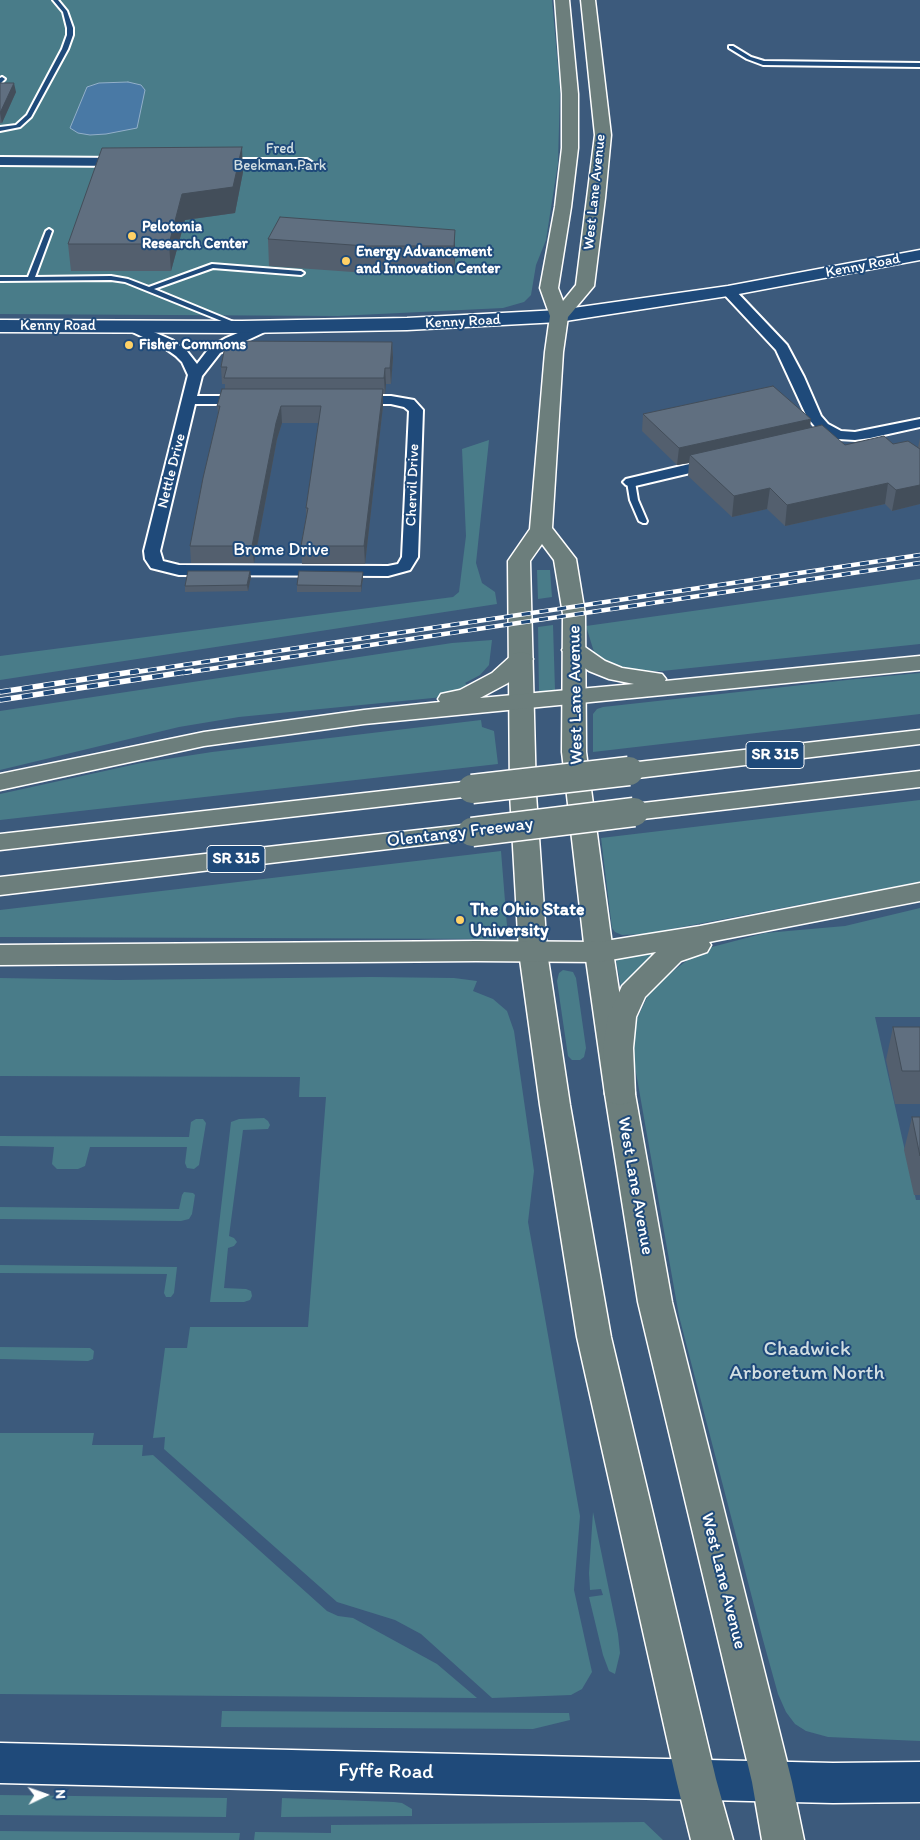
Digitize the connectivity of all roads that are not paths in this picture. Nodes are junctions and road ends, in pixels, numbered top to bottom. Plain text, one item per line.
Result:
1 (55, 0) edge
2 (562, 0) edge
3 (588, 0) edge
4 (731, 47) dead end
5 (920, 65) edge
6 (0, 129) edge
7 (0, 161) edge
8 (135, 162) edge
9 (203, 163) edge
10 (307, 163) dead end
11 (49, 231) dead end
12 (920, 255) edge
13 (301, 273) edge
14 (31, 278) junction
15 (0, 279) edge
16 (149, 289) junction
17 (728, 291) junction
18 (559, 316) junction
19 (0, 326) edge
20 (131, 326) junction
21 (242, 327) junction
22 (264, 327) junction
23 (195, 375) junction
24 (189, 400) junction
25 (254, 400) edge
26 (341, 400) edge
27 (920, 423) edge
28 (838, 435) junction
29 (791, 446) edge
30 (725, 461) edge
31 (631, 482) joint
32 (643, 521) dead end
33 (541, 528) junction
34 (157, 565) joint
35 (404, 567) joint
36 (574, 650) junction
37 (521, 659) junction
38 (920, 663) edge
39 (740, 680) junction
40 (575, 698) junction
41 (522, 702) junction
42 (364, 717) junction
43 (920, 738) edge
44 (920, 779) edge
45 (0, 782) edge
46 (0, 842) edge
47 (0, 886) edge
48 (920, 892) edge
49 (747, 926) junction
50 (533, 952) junction
51 (599, 952) junction
52 (0, 955) edge
53 (620, 1094) junction
54 (0, 1764) edge
55 (696, 1779) junction
56 (772, 1782) junction
57 (920, 1782) edge
58 (712, 1840) edge
59 (783, 1840) edge

1 - 6 lane
2 - 18 main road, West Lane Avenue
3 - 18 main road, West Lane Avenue
4 - 5 lane
7 - 8 street
9 - 10 street
11 - 14 lane
12 - 17 street, Kenny Road
13 - 16 lane
14 - 15 lane
14 - 16 lane
16 - 21 lane
17 - 18 street, Kenny Road
17 - 28 street
18 - 22 street, Kenny Road
18 - 33 main road, West Lane Avenue
19 - 20 street, Kenny Road
20 - 21 street, Kenny Road
20 - 23 street
21 - 22 street, Kenny Road
22 - 23 street, Nettle Drive
23 - 24 street, Nettle Drive
24 - 25 street
24 - 34 street, Nettle Drive
26 - 35 street, Chervil Drive
27 - 28 street
28 - 29 street
30 - 31 street
31 - 32 lane
33 - 36 main road, West Lane Avenue
33 - 37 main road, West Lane Avenue
34 - 35 street, Brome Drive
36 - 39 main road
36 - 40 main road, West Lane Avenue
37 - 41 main road, West Lane Avenue
37 - 42 main road
38 - 39 main road
39 - 40 main road
40 - 41 main road
40 - 51 main road, West Lane Avenue
41 - 42 main road
41 - 50 main road, West Lane Avenue
42 - 45 main road
43 - 46 main road, SR 315, bridge
44 - 47 main road, Olentangy Freeway / SR 315, bridge
48 - 49 main road
49 - 51 main road
49 - 53 main road
50 - 51 main road
50 - 52 main road
50 - 55 main road, West Lane Avenue
51 - 53 main road, West Lane Avenue
53 - 56 main road, West Lane Avenue
54 - 55 street, Fyffe Road
55 - 56 street, Fyffe Road
55 - 58 main road, West Lane Avenue
56 - 57 street, Fyffe Road
56 - 59 main road, West Lane Avenue

